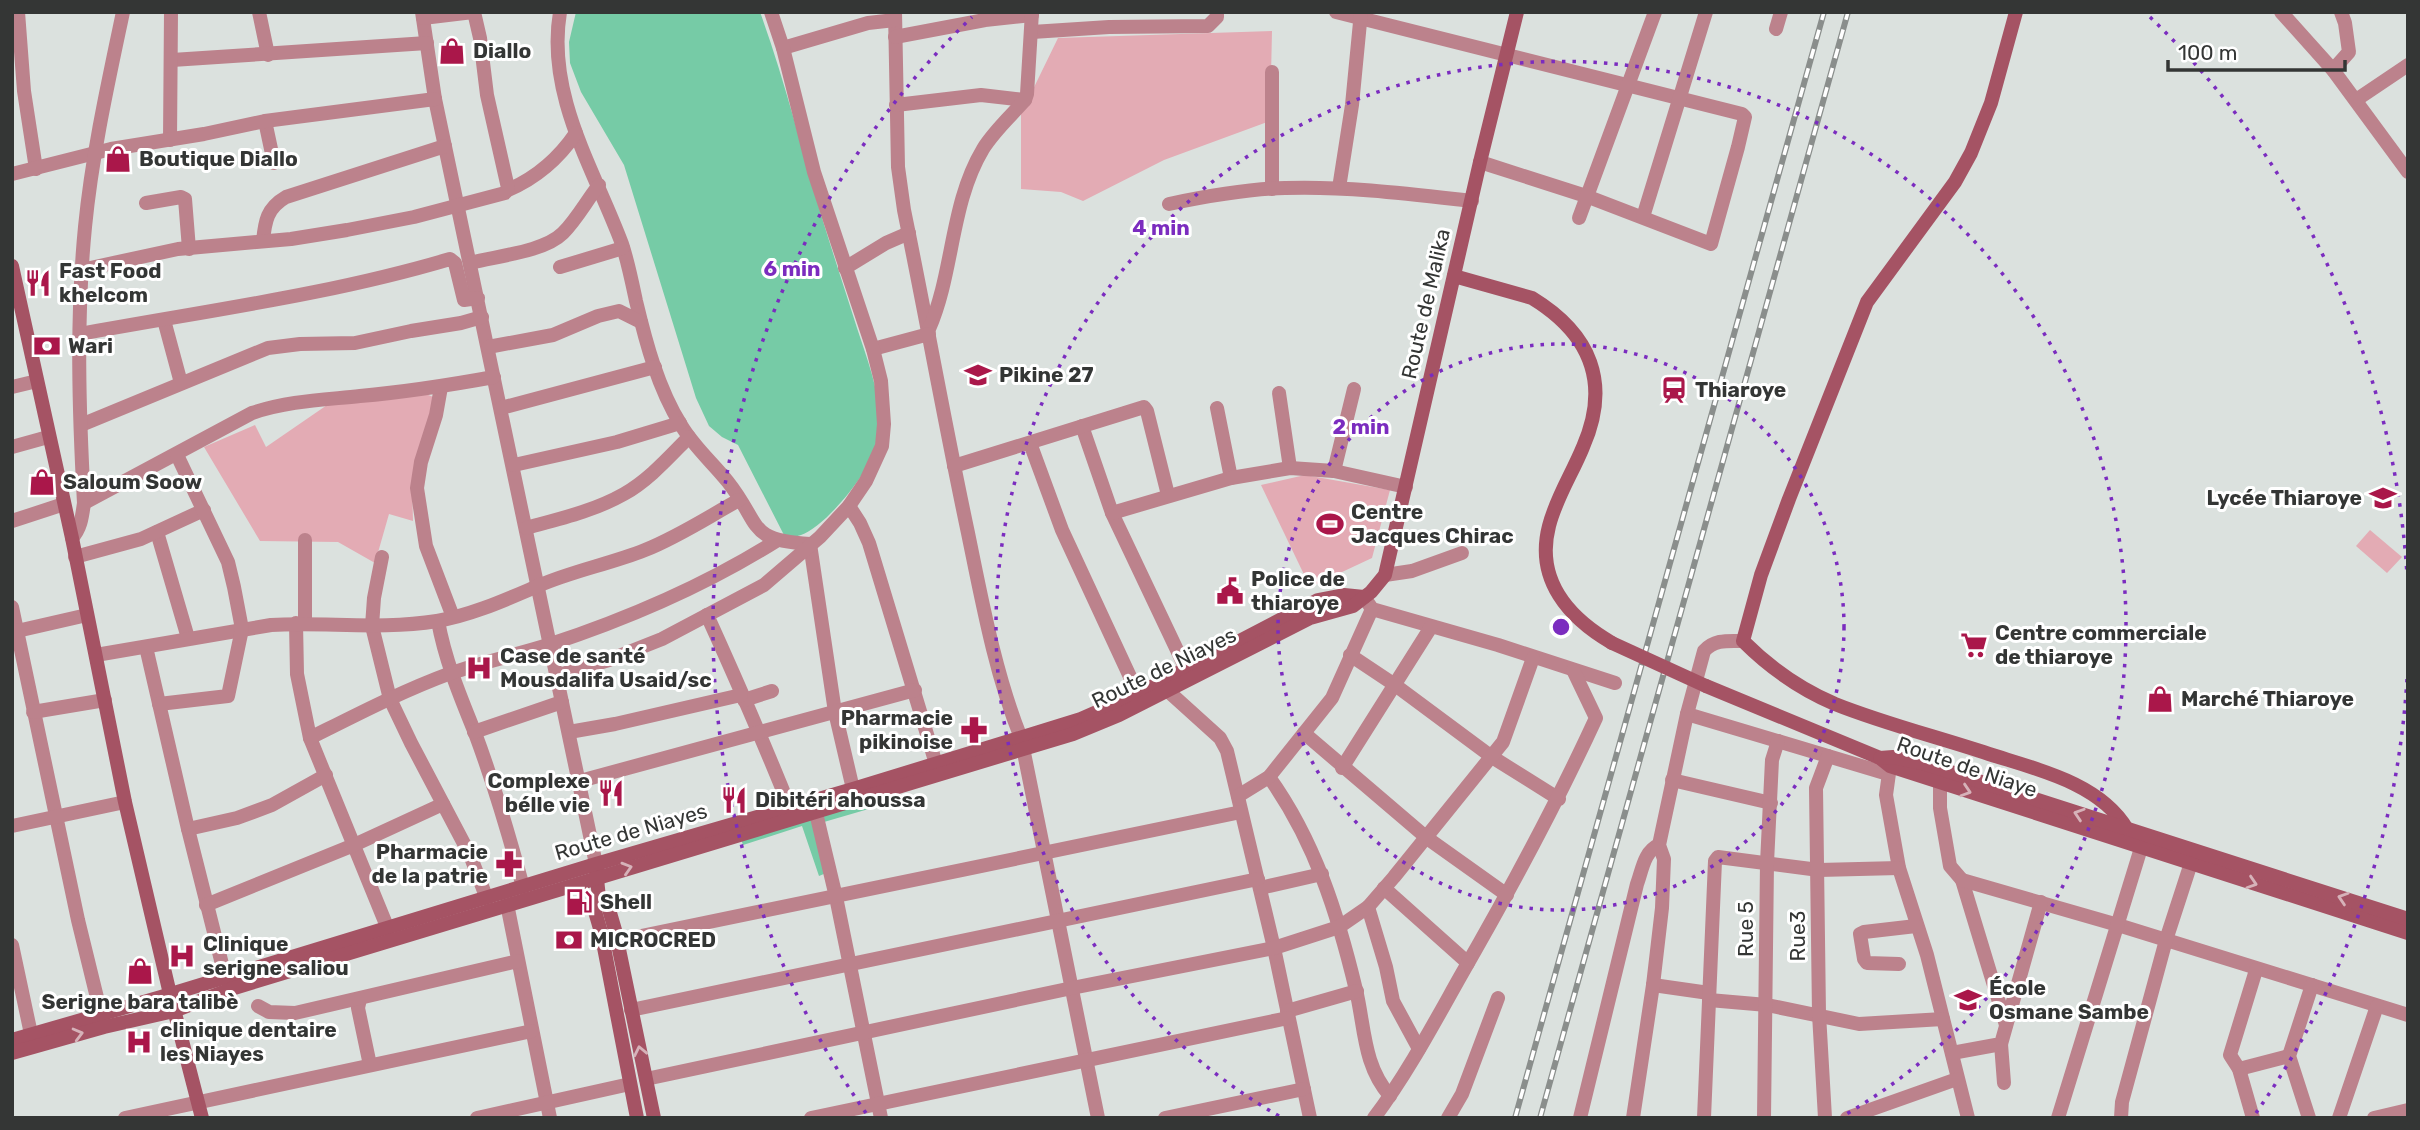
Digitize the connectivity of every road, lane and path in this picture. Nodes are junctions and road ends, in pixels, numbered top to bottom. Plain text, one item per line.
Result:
1 (123, 12) edge
2 (172, 12) edge
3 (259, 12) edge
4 (474, 12) edge
5 (560, 12) edge
6 (771, 12) edge
7 (1118, 12) edge
8 (1217, 12) edge
9 (1336, 12) edge
10 (1517, 12) edge
11 (1655, 12) edge
12 (1706, 12) edge
13 (1781, 12) edge
14 (2016, 12) edge
15 (2281, 12) edge
16 (2341, 12) edge
17 (15, 13) edge
18 (1032, 14) edge
19 (422, 15) edge
20 (1360, 15) edge
21 (895, 16) edge
22 (1109, 27) junction
23 (1776, 29) dead end
24 (1032, 32) junction
25 (895, 37) junction
26 (427, 43) junction
27 (783, 48) junction
28 (268, 54) junction
29 (1505, 54) junction
30 (172, 60) junction
31 (2408, 65) edge
32 (2333, 70) junction
33 (1272, 72) dead end
34 (1628, 86) junction
35 (435, 99) junction
36 (1681, 99) junction
37 (1025, 100) junction
38 (2356, 100) junction
39 (896, 105) junction
40 (265, 121) junction
41 (576, 133) junction
42 (170, 139) junction
43 (446, 146) junction
44 (95, 152) junction
45 (1479, 162) junction
46 (274, 163) dead end
47 (36, 169) junction
48 (2408, 172) edge
49 (12, 174) edge
50 (599, 185) junction
51 (1339, 188) junction
52 (1272, 189) junction
53 (508, 190) junction
54 (1586, 195) junction
55 (1472, 201) junction
56 (146, 203) dead end
57 (1169, 204) dead end
58 (458, 205) junction
59 (1643, 217) junction
60 (1579, 218) dead end
61 (909, 233) junction
62 (263, 242) junction
63 (623, 248) junction
64 (188, 249) junction
65 (470, 263) junction
66 (560, 267) dead end
67 (845, 268) junction
68 (13, 269) edge
69 (81, 270) junction
70 (1454, 276) junction
71 (478, 298) junction
72 (482, 317) junction
73 (164, 320) junction
74 (641, 322) junction
75 (19, 327) edge
76 (929, 332) junction
77 (80, 334) junction
78 (488, 347) junction
79 (873, 349) junction
80 (655, 367) junction
81 (494, 377) junction
82 (37, 382) junction
83 (181, 383) junction
84 (12, 387) edge
85 (441, 387) junction
86 (1354, 389) dead end
87 (1279, 393) dead end
88 (501, 408) junction
89 (1217, 408) dead end
90 (680, 424) junction
91 (81, 425) junction
92 (1082, 426) junction
93 (48, 437) junction
94 (690, 437) junction
95 (1030, 443) junction
96 (12, 447) edge
97 (177, 455) junction
98 (514, 465) junction
99 (954, 466) junction
100 (1290, 468) junction
101 (1334, 471) junction
102 (1231, 478) junction
103 (1406, 487) junction
104 (1168, 495) junction
105 (739, 500) junction
106 (85, 503) junction
107 (64, 505) junction
108 (849, 506) junction
109 (204, 510) junction
110 (1112, 513) junction
111 (12, 521) edge
112 (526, 528) junction
113 (157, 532) junction
114 (72, 538) junction
115 (305, 540) dead end
116 (776, 541) junction
117 (810, 544) junction
118 (1462, 554) dead end
119 (75, 557) junction
120 (382, 557) dead end
121 (1385, 575) junction
122 (539, 585) junction
123 (1368, 603) junction
124 (12, 607) edge
125 (87, 615) junction
126 (707, 615) junction
127 (453, 617) junction
128 (438, 621) junction
129 (300, 624) junction
130 (372, 626) junction
131 (1431, 626) junction
132 (242, 629) junction
133 (17, 631) junction
134 (188, 638) junction
135 (1743, 641) junction
136 (549, 645) junction
137 (1243, 645) junction
138 (146, 647) junction
139 (96, 655) junction
140 (1350, 655) junction
141 (1533, 658) junction
142 (1185, 669) junction
143 (1573, 670) junction
144 (451, 673) junction
145 (556, 676) junction
146 (1615, 683) dead end
147 (1395, 685) junction
148 (915, 690) junction
149 (772, 691) dead end
150 (1168, 691) junction
151 (1138, 694) junction
152 (742, 697) junction
153 (390, 699) junction
154 (104, 700) junction
155 (562, 702) junction
156 (159, 704) junction
157 (33, 712) junction
158 (835, 712) junction
159 (1687, 714) junction
160 (474, 732) junction
161 (569, 732) junction
162 (759, 733) junction
163 (1304, 733) junction
164 (310, 738) junction
165 (1778, 741) junction
166 (1022, 744) junction
167 (1828, 756) junction
168 (1492, 757) junction
169 (936, 764) junction
170 (1886, 766) junction
171 (1342, 768) junction
172 (326, 775) junction
173 (1269, 777) junction
174 (1672, 780) junction
175 (580, 781) junction
176 (1940, 783) junction
177 (853, 789) junction
178 (1238, 796) junction
179 (1559, 799) junction
180 (125, 803) junction
181 (1770, 803) junction
182 (443, 804) junction
183 (790, 808) junction
184 (1241, 812) junction
185 (816, 813) junction
186 (56, 817) junction
187 (12, 826) edge
188 (188, 829) junction
189 (2127, 829) junction
190 (1427, 838) junction
191 (354, 845) junction
192 (1659, 845) junction
193 (2141, 848) junction
194 (1044, 851) junction
195 (2184, 857) junction
196 (2209, 862) junction
197 (1767, 863) junction
198 (1899, 868) junction
199 (597, 870) junction
200 (1819, 870) junction
201 (1322, 874) junction
202 (1962, 880) junction
203 (1259, 884) junction
204 (523, 887) junction
205 (1384, 888) junction
206 (1507, 895) junction
207 (836, 897) junction
208 (599, 898) junction
209 (487, 899) junction
210 (2041, 902) junction
211 (507, 904) junction
212 (206, 905) junction
213 (1368, 907) junction
214 (2408, 919) edge
215 (1057, 921) junction
216 (2118, 925) junction
217 (1916, 926) junction
218 (1339, 927) junction
219 (388, 929) junction
220 (2408, 933) edge
221 (2166, 940) junction
222 (617, 942) junction
223 (1274, 948) junction
224 (13, 953) edge
225 (518, 961) junction
226 (1468, 963) junction
227 (849, 964) junction
228 (1899, 964) dead end
229 (2256, 970) junction
230 (225, 976) junction
231 (1653, 985) junction
232 (2312, 985) junction
233 (1072, 988) junction
234 (1357, 991) junction
235 (170, 994) junction
236 (1709, 996) junction
237 (1498, 998) dead end
238 (360, 999) junction
239 (1767, 1004) junction
240 (258, 1006) dead end
241 (2377, 1006) junction
242 (631, 1010) junction
243 (174, 1011) junction
244 (101, 1014) junction
245 (1288, 1014) junction
246 (1819, 1014) junction
247 (2408, 1015) edge
248 (1943, 1019) junction
249 (2006, 1025) junction
250 (532, 1031) junction
251 (32, 1034) junction
252 (864, 1034) junction
253 (12, 1040) edge
254 (2001, 1044) junction
255 (1419, 1049) junction
256 (12, 1053) edge
257 (1952, 1053) junction
258 (2289, 1056) junction
259 (1086, 1060) junction
260 (370, 1065) junction
261 (2239, 1069) junction
262 (646, 1079) junction
263 (1957, 1079) junction
264 (2004, 1083) dead end
265 (630, 1084) junction
266 (1304, 1089) junction
267 (1390, 1096) junction
268 (198, 1102) junction
269 (548, 1110) edge
270 (2408, 1110) edge
271 (880, 1111) edge
272 (125, 1118) edge
273 (202, 1118) edge
274 (477, 1118) edge
275 (637, 1118) edge
276 (654, 1118) edge
277 (811, 1118) edge
278 (1097, 1118) edge
279 (1165, 1118) edge
280 (1310, 1118) edge
281 (1374, 1118) edge
282 (1448, 1118) edge
283 (1580, 1118) edge
284 (1633, 1118) edge
285 (1704, 1118) edge
286 (1764, 1118) edge
287 (1825, 1118) edge
288 (1847, 1118) edge
289 (1968, 1118) edge
290 (2058, 1118) edge
291 (2121, 1118) edge
292 (2253, 1118) edge
293 (2309, 1118) edge
294 (2339, 1118) edge
295 (2374, 1118) edge

1 - 44 street
2 - 30 street
3 - 28 street
4 - 19 street
4 - 53 street
5 - 41 street
6 - 27 street
7 - 22 street
8 - 22 street
9 - 20 street
10 - 29 main road, Route de Malika
11 - 34 street
12 - 36 street
13 - 23 street
14 - 135 main road
15 - 32 street
16 - 32 street
17 - 47 street
18 - 24 street
18 - 25 street
19 - 26 street
20 - 29 street
20 - 51 street
21 - 25 street
21 - 27 street
22 - 24 street
24 - 37 street
25 - 39 street
26 - 28 street
26 - 35 street
27 - 67 street
28 - 30 street
29 - 34 street
29 - 45 main road, Route de Malika
30 - 42 street
31 - 38 street
32 - 38 street
33 - 52 street
34 - 36 street
34 - 54 street
35 - 40 street
35 - 43 street
36 - 59 street
36 - 59 street
37 - 39 street
37 - 76 street
38 - 48 street
39 - 61 street
40 - 42 street
40 - 46 street
41 - 50 street
41 - 53 street
42 - 44 street
43 - 58 street
43 - 62 street
44 - 47 street
44 - 69 street
45 - 54 street
45 - 55 main road, Route de Malika
47 - 49 street
50 - 63 street
50 - 65 street
51 - 52 street
51 - 55 street
52 - 57 street
53 - 58 street
54 - 59 street
54 - 60 street
55 - 70 main road, Route de Malika
56 - 64 street
58 - 62 street
58 - 65 street
61 - 67 street
61 - 76 street
62 - 64 street
63 - 66 street
63 - 74 street
64 - 69 street
65 - 71 street
67 - 79 street
68 - 75 main road
69 - 77 street
70 - 103 main road, Route de Malika
70 - 170 main road, bridge
71 - 72 street
71 - 73 street
72 - 78 street
72 - 83 street
73 - 77 street
73 - 83 street
74 - 78 street
74 - 80 street
75 - 82 main road
76 - 79 street
76 - 99 street
77 - 91 street
78 - 81 street
79 - 108 street
80 - 88 street
80 - 90 street
81 - 85 street
81 - 88 street
82 - 84 street
82 - 93 main road
83 - 91 street
85 - 97 street
85 - 127 street
86 - 101 street
87 - 100 street
88 - 98 street
89 - 102 street
90 - 94 street
90 - 98 street
91 - 106 street
92 - 95 street
92 - 104 street
92 - 110 street
93 - 96 street
93 - 107 main road
94 - 105 street
94 - 112 street
95 - 99 street
95 - 151 street
97 - 106 street
97 - 109 street
98 - 112 street
99 - 166 street
100 - 101 street
100 - 102 street
101 - 103 street
102 - 104 street
103 - 121 main road, Route de Malika
104 - 110 street
105 - 116 street
105 - 122 street
106 - 114 street
107 - 111 street
107 - 114 main road
108 - 117 street
108 - 148 street
109 - 113 street
109 - 132 street
110 - 142 street
112 - 122 street
113 - 119 street
113 - 134 street
114 - 119 main road
115 - 129 street
116 - 117 street
116 - 136 street
117 - 126 street
117 - 158 street
118 - 121 street
119 - 125 main road
120 - 130 street
121 - 123 main road
122 - 127 street
122 - 136 street
123 - 131 street
123 - 137 main road, Route de Niayes
123 - 140 street
124 - 133 street
125 - 133 street
125 - 139 main road
126 - 145 street
126 - 152 street
127 - 128 street
128 - 130 street
128 - 144 street
129 - 130 street
129 - 132 street
129 - 164 street
130 - 153 street
131 - 141 street
131 - 147 street
132 - 134 street
132 - 156 street
133 - 157 street
134 - 138 street
135 - 159 street
135 - 189 main road
136 - 144 street
136 - 145 street
137 - 142 main road, Route de Niayes
137 - 150 main road, Route de Niayes
138 - 139 street
138 - 156 street
139 - 154 main road
140 - 147 street
140 - 163 street
141 - 143 street
141 - 168 street
142 - 151 main road, Route de Niayes
143 - 146 street
143 - 179 street
144 - 153 street
144 - 160 street
145 - 155 street
147 - 168 street
147 - 171 street
148 - 158 street
148 - 169 street
149 - 152 street
150 - 166 main road, Route de Niayes
150 - 178 street
151 - 166 main road, Route de Niayes
152 - 161 street
152 - 162 street
153 - 164 street
153 - 182 street
154 - 157 street
154 - 180 main road
155 - 160 street
155 - 161 street
156 - 188 street
157 - 186 street
158 - 162 street
158 - 177 street
159 - 165 street
159 - 174 street
160 - 204 street
161 - 175 street
162 - 175 street
162 - 183 street
163 - 171 street
163 - 173 street
164 - 172 street
165 - 167 street
165 - 181 street, Rue 5
166 - 169 main road, Route de Niayes
166 - 185 main road, Route de Niayes
166 - 194 street
167 - 170 street
167 - 200 street, Rue3
168 - 179 street
168 - 190 street
169 - 177 main road, Route de Niayes
170 - 176 main road, Route de Niaye
189 -> 170 main road, Route de Niaye
170 - 198 street
171 - 190 street
172 - 188 street
172 - 191 street
173 - 178 street
173 - 201 street
174 - 181 street
174 - 192 street
175 - 199 street
176 -> 193 main road, Route de Niaye
176 - 202 street
177 - 183 main road, Route de Niayes
178 - 184 street
179 - 206 street
180 - 186 street
180 - 235 main road
181 - 197 street, Rue 5
182 - 191 street
182 - 209 street
183 - 199 main road, Route de Niayes
184 - 194 street
184 - 203 street
199 -> 185 main road, Route de Niayes
185 - 207 street
186 - 187 street
186 - 244 street
188 - 212 street
189 - 195 main road, Route de Niaye
190 - 205 street
190 - 206 street
191 - 212 street
191 - 219 street
192 - 231 street
192 - 283 street
193 - 195 main road, Route de Niaye
193 - 216 street
194 - 207 street
194 - 215 street
195 - 196 main road, Route de Niaye
195 - 221 street
214 -> 196 main road, Route de Niaye
196 -> 220 main road, Route de Niaye
197 - 200 street
197 - 236 street
197 - 239 street, Rue 5
198 - 200 street
198 - 217 street
199 - 204 main road, Route de Niayes
199 - 208 main road
199 - 211 main road, Route de Niayes
200 - 246 street, Rue3
201 - 203 street
201 - 218 street
202 - 210 street
202 - 249 street
203 - 215 street
203 - 223 street
204 - 209 main road, Route de Niayes
205 - 213 street
205 - 226 street
206 - 226 street
207 - 222 street
207 - 227 street
208 - 222 main road
208 - 265 main road
209 - 219 main road, Route de Niayes
210 - 216 street
210 - 249 street
211 - 225 street
211 - 243 main road, Route de Niayes
212 - 230 street
213 - 218 street
213 - 255 street
215 - 227 street
215 - 233 street
216 - 221 street
216 - 290 street
217 - 228 street
217 - 248 street
218 - 223 street
218 - 234 street
219 - 230 main road, Route de Niayes
221 - 229 street
221 - 291 street
222 - 242 main road
223 - 233 street
223 - 245 street
224 - 251 street
225 - 238 street
225 - 250 street
226 - 255 street
227 - 242 street
227 - 252 street
229 - 232 street
229 - 261 street
230 - 235 main road, Route de Niayes
231 - 236 street
231 - 284 street
232 - 241 street
232 - 258 street
233 - 252 street
233 - 259 street
234 - 245 street
234 - 267 street
235 - 243 main road
235 - 244 main road, Route de Niayes
236 - 239 street
236 - 285 street
237 - 282 street
238 - 240 street
238 - 260 street
239 - 246 street
239 - 286 street, Rue 5
241 - 247 street
241 - 294 street
262 -> 242 main road
256 -> 243 main road, Route de Niayes
243 - 268 main road
244 - 251 main road, Route de Niayes
245 - 259 street
245 - 266 street
246 - 248 street
246 - 287 street, Rue3
248 - 257 street
249 - 254 street
250 - 260 street
250 - 269 street
251 - 253 main road, Route de Niayes
252 - 262 street
252 - 271 street
254 - 257 street
254 - 264 street
255 - 267 street
257 - 263 street
258 - 261 street
258 - 293 street
259 - 271 street
259 - 278 street
260 - 268 street
261 - 292 street
262 - 276 main road
263 - 288 street
263 - 289 street
265 - 269 street
265 - 275 main road
266 - 279 street
266 - 280 street
267 - 281 street
268 - 272 street
268 - 273 main road
269 - 274 street
270 - 295 street
271 - 277 street

